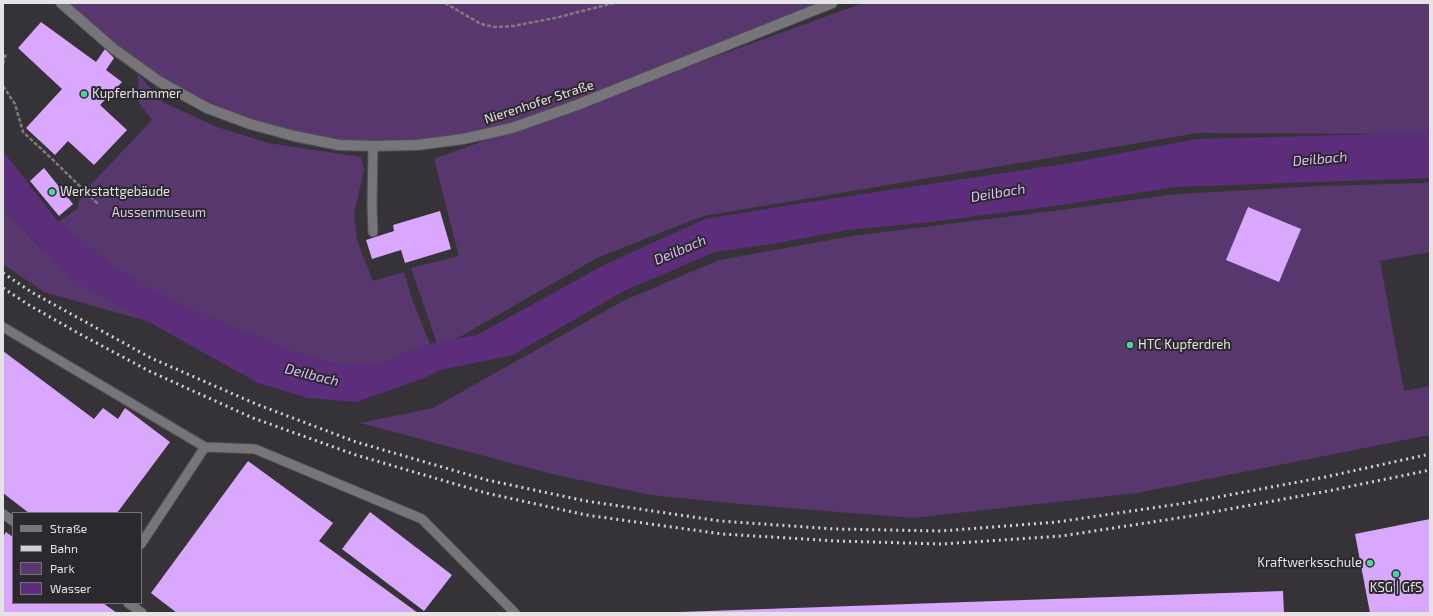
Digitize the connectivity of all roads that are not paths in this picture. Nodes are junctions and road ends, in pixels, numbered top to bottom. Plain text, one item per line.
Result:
1 (61, 3) edge
2 (832, 3) edge
3 (373, 146) junction
4 (373, 232) dead end
5 (3, 328) edge
6 (205, 447) junction
7 (3, 514) edge
8 (12, 521) edge
9 (142, 542) edge
10 (129, 604) edge
11 (142, 613) edge
12 (515, 613) edge

1 - 3 main road, Nierenhofer Straße
2 - 3 main road, Nierenhofer Straße
3 - 4 lane
5 - 6 lane
6 - 9 lane
6 - 12 lane
7 - 8 lane
10 - 11 lane

